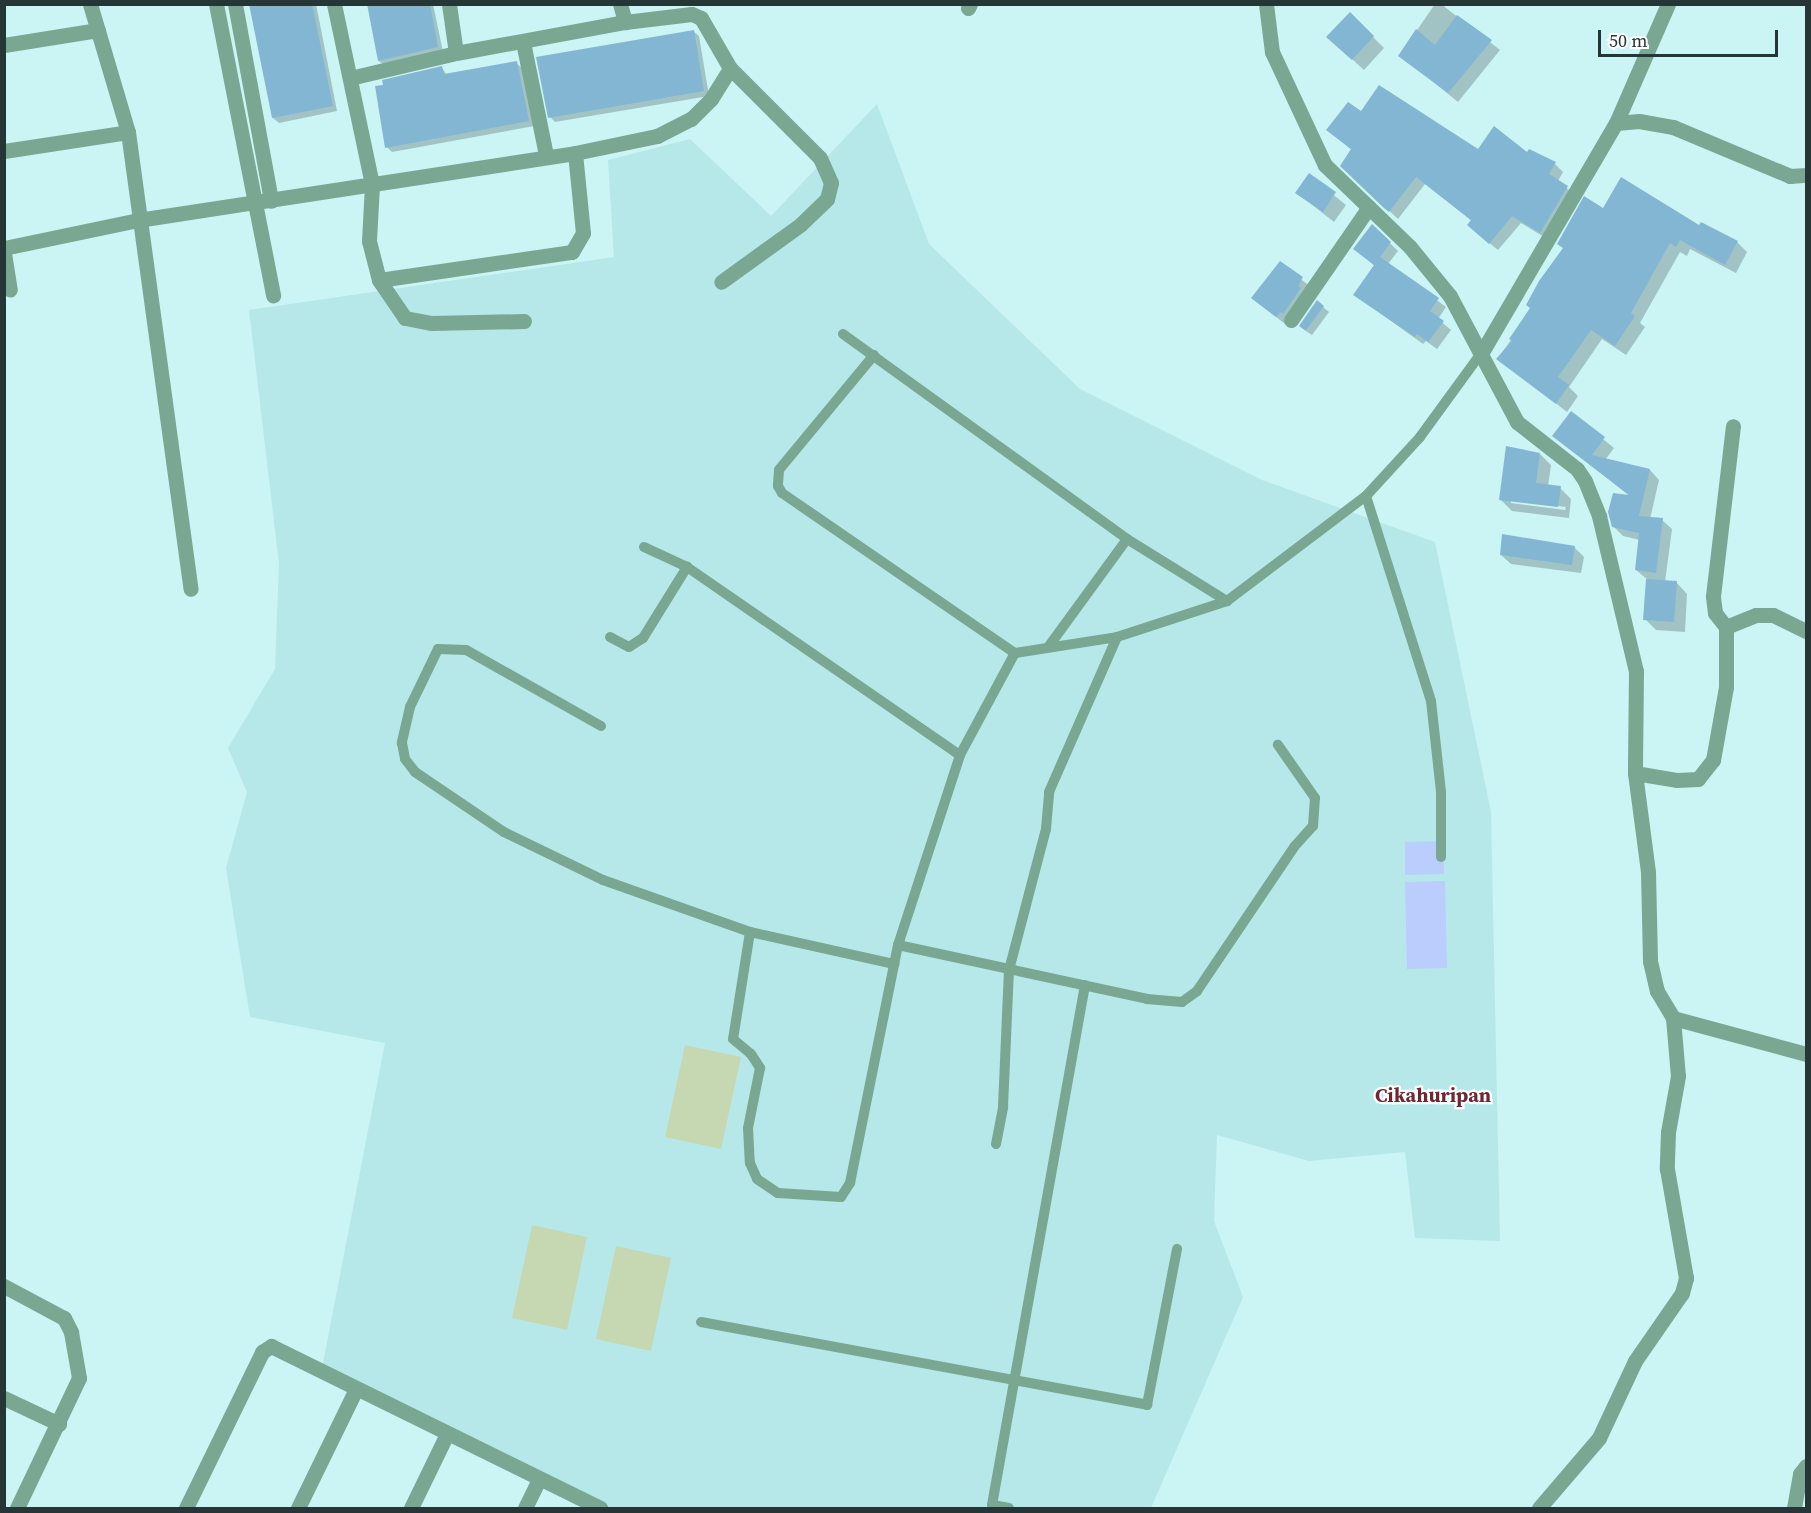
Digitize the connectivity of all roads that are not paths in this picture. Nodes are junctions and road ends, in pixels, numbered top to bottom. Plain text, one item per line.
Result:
1 (90, 4) edge
2 (216, 4) edge
3 (235, 4) edge
4 (334, 4) edge
5 (449, 4) edge
6 (620, 4) edge
7 (1266, 4) edge
8 (1668, 4) edge
9 (626, 22) junction
10 (98, 30) junction
11 (523, 42) junction
12 (4, 45) edge
13 (456, 53) junction
14 (730, 68) junction
15 (350, 78) junction
16 (1616, 123) junction
17 (128, 132) junction
18 (4, 151) edge
19 (574, 153) junction
20 (546, 154) junction
21 (1806, 175) edge
22 (372, 185) junction
23 (271, 201) junction
24 (253, 204) junction
25 (1369, 207) junction
26 (138, 220) junction
27 (4, 248) edge
28 (4, 253) edge
29 (379, 280) junction
30 (721, 282) dead end
31 (10, 290) dead end
32 (273, 295) dead end
33 (1291, 320) dead end
34 (524, 321) dead end
35 (843, 334) dead end
36 (1482, 351) junction
37 (874, 355) junction
38 (1733, 426) dead end
39 (1366, 496) junction
40 (1126, 539) junction
41 (644, 547) dead end
42 (687, 567) junction
43 (191, 589) dead end
44 (1227, 601) junction
45 (1726, 627) junction
46 (1806, 631) edge
47 (610, 637) dead end
48 (1118, 637) junction
49 (1049, 646) junction
50 (1015, 653) junction
51 (601, 726) dead end
52 (1278, 745) dead end
53 (960, 755) junction
54 (1635, 773) junction
55 (1441, 857) dead end
56 (750, 932) junction
57 (898, 945) junction
58 (894, 964) junction
59 (1009, 970) junction
60 (1085, 985) junction
61 (1673, 1018) junction
62 (1806, 1054) edge
63 (996, 1144) dead end
64 (1177, 1249) dead end
65 (4, 1286) edge
66 (701, 1322) dead end
67 (1014, 1380) junction
68 (356, 1389) junction
69 (4, 1398) edge
70 (59, 1424) junction
71 (447, 1434) junction
72 (1806, 1466) edge
73 (539, 1479) junction
74 (17, 1509) edge
75 (186, 1509) edge
76 (298, 1509) edge
77 (411, 1509) edge
78 (525, 1509) edge
79 (600, 1509) edge
80 (1009, 1509) edge
81 (1539, 1509) edge
82 (1794, 1509) edge

1 - 10 street
2 - 24 street
3 - 23 street
4 - 15 street
5 - 13 street
6 - 9 street
7 - 25 street
8 - 16 street
9 - 11 street
9 - 14 street
10 - 12 street
10 - 17 street
11 - 13 street
11 - 20 street
13 - 15 street
14 - 19 street
14 - 30 street
15 - 22 street
16 - 21 street
16 - 36 street
17 - 18 street
17 - 26 street
19 - 20 street
19 - 29 street
20 - 22 street
22 - 23 street
22 - 29 street
23 - 24 street
24 - 26 street
24 - 32 street
25 - 33 street
25 - 36 street
26 - 27 street
26 - 43 street
28 - 31 street
29 - 34 street
35 - 37 lane
36 - 39 lane
36 - 54 street
37 - 40 lane
37 - 50 lane
38 - 45 street
39 - 44 lane
39 - 55 lane
40 - 44 lane
40 - 49 lane
41 - 42 lane
42 - 47 lane
42 - 53 lane
44 - 48 lane
45 - 46 street
45 - 54 street
48 - 49 lane
48 - 59 lane
49 - 50 lane
50 - 53 lane
51 - 56 lane
52 - 60 lane
53 - 57 lane
54 - 61 street
56 - 58 lane
56 - 58 lane
57 - 58 lane
57 - 59 lane
59 - 60 lane
59 - 63 lane
60 - 67 lane
61 - 62 street
61 - 81 street
64 - 67 lane
65 - 70 street
66 - 67 lane
67 - 80 lane
68 - 71 street
68 - 75 street
68 - 76 street
69 - 70 street
70 - 74 street
71 - 73 street
71 - 77 street
72 - 82 street
73 - 78 street
73 - 79 street

